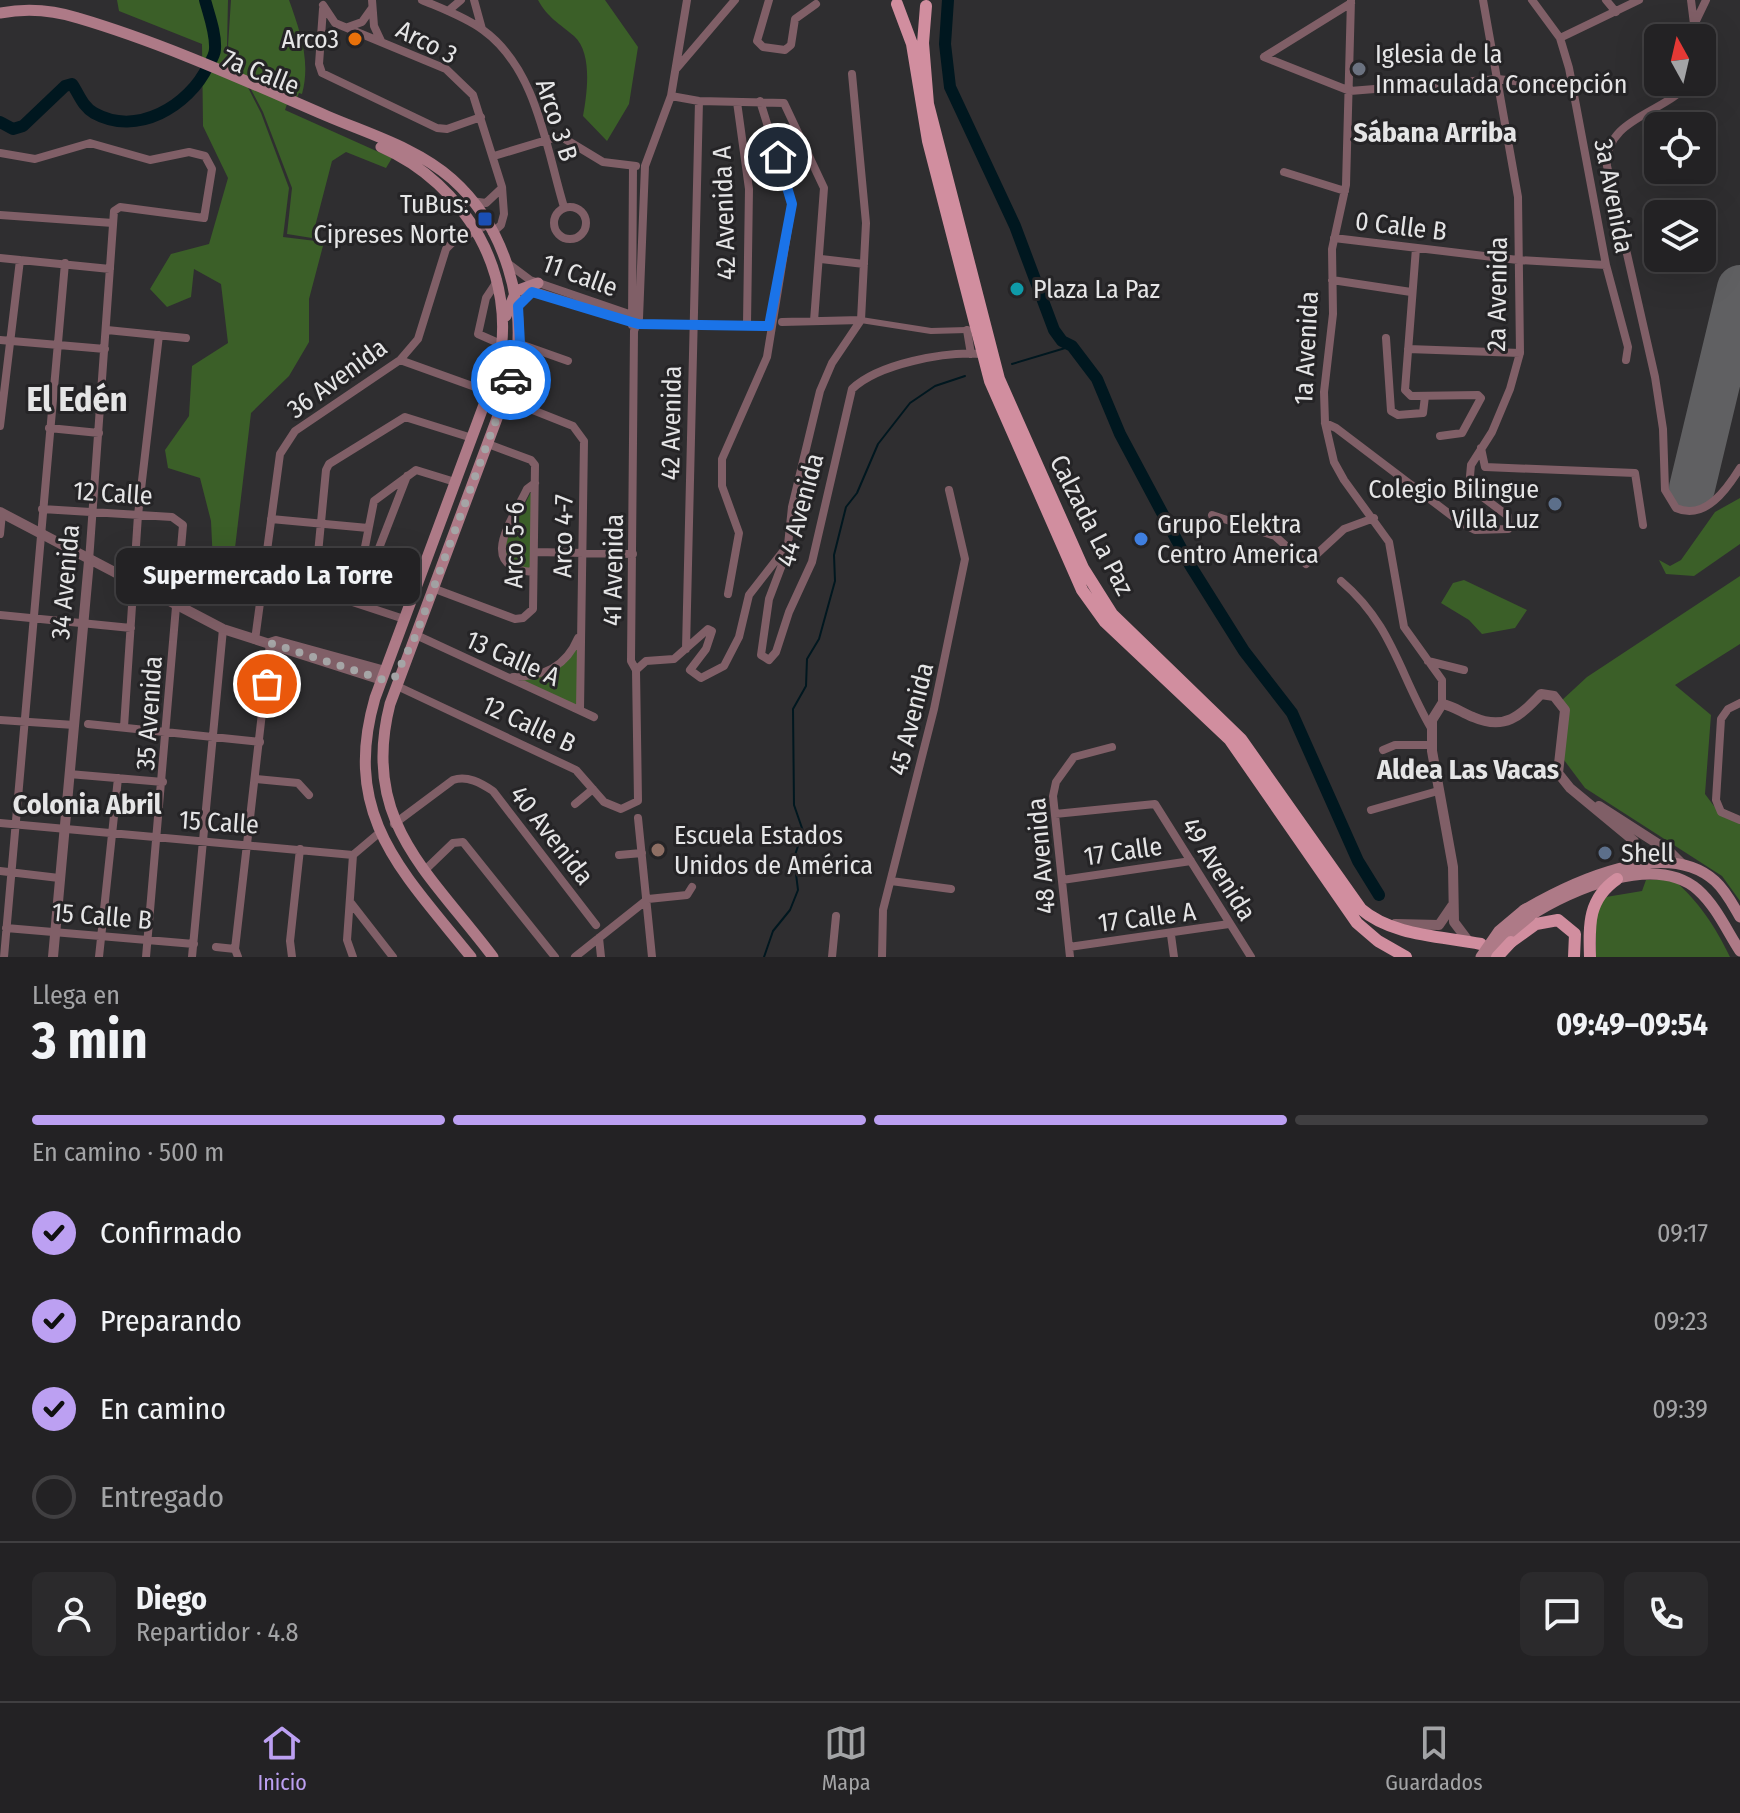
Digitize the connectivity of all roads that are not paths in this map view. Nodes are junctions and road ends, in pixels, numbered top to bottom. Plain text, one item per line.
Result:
1 (422, 0) edge
2 (461, 0) edge
3 (474, 0) edge
4 (687, 0) edge
5 (735, 0) edge
6 (769, 0) edge
7 (1483, 0) edge
8 (1532, 0) edge
9 (1606, 0) edge
10 (1639, 0) edge
11 (1691, 0) edge
12 (1706, 0) edge
13 (1351, 1) edge
14 (323, 2) edge
15 (896, 2) edge
16 (372, 3) edge
17 (929, 3) edge
18 (816, 4) dead end
19 (448, 11) junction
20 (1616, 12) junction
21 (0, 13) edge
22 (335, 23) junction
23 (1694, 24) edge
24 (1694, 24) edge
25 (348, 27) junction
26 (482, 29) junction
27 (321, 33) junction
28 (1560, 38) junction
29 (382, 42) junction
30 (677, 68) junction
31 (852, 74) dead end
32 (1498, 79) junction
33 (1573, 88) junction
34 (1350, 91) junction
35 (671, 96) junction
36 (1675, 96) edge
37 (699, 101) junction
38 (760, 101) junction
39 (737, 102) junction
40 (303, 110) junction
41 (481, 117) junction
42 (544, 141) junction
43 (0, 153) edge
44 (494, 156) junction
45 (633, 166) junction
46 (645, 166) junction
47 (1284, 172) dead end
48 (433, 179) junction
49 (453, 179) junction
50 (502, 187) junction
51 (1345, 191) junction
52 (471, 201) junction
53 (564, 207) junction
54 (0, 215) edge
55 (113, 223) junction
56 (490, 229) junction
57 (475, 230) junction
58 (1334, 238) junction
59 (1416, 248) junction
60 (0, 258) edge
61 (821, 259) junction
62 (20, 260) junction
63 (1518, 260) junction
64 (505, 261) junction
65 (65, 263) junction
66 (864, 264) junction
67 (1606, 265) junction
68 (110, 269) junction
69 (498, 279) junction
70 (1332, 280) junction
71 (538, 283) junction
72 (516, 291) junction
73 (1411, 292) junction
74 (518, 306) junction
75 (861, 320) junction
76 (814, 321) junction
77 (636, 322) junction
78 (782, 322) dead end
79 (693, 324) junction
80 (747, 324) junction
81 (769, 326) junction
82 (504, 328) junction
83 (107, 330) junction
84 (967, 330) joint
85 (159, 335) junction
86 (186, 338) dead end
87 (1386, 338) dead end
88 (0, 340) edge
89 (10, 341) junction
90 (520, 344) junction
91 (55, 345) junction
92 (503, 345) junction
93 (105, 349) junction
94 (1408, 349) junction
95 (1520, 353) junction
96 (976, 354) junction
97 (400, 360) junction
98 (1626, 360) dead end
99 (568, 361) dead end
100 (489, 392) junction
101 (1425, 396) junction
102 (505, 399) junction
103 (481, 412) junction
104 (498, 418) junction
105 (1325, 423) junction
106 (0, 426) edge
107 (49, 428) junction
108 (99, 433) junction
109 (1440, 436) dead end
110 (472, 438) junction
111 (488, 444) junction
112 (1481, 448) junction
113 (1740, 468) edge
114 (408, 473) junction
115 (455, 482) junction
116 (535, 483) junction
117 (949, 490) dead end
118 (446, 506) junction
119 (42, 509) junction
120 (1, 512) edge
121 (93, 512) junction
122 (463, 512) junction
123 (138, 515) junction
124 (1212, 515) dead end
125 (1374, 518) junction
126 (271, 519) junction
127 (180, 521) joint
128 (321, 523) junction
129 (1643, 525) dead end
130 (368, 528) junction
131 (41, 533) junction
132 (0, 534) edge
133 (535, 552) junction
134 (583, 552) junction
135 (633, 554) junction
136 (780, 556) junction
137 (89, 561) junction
138 (374, 561) junction
139 (533, 572) junction
140 (420, 577) junction
141 (133, 581) junction
142 (1341, 581) dead end
143 (435, 589) junction
144 (728, 594) dead end
145 (412, 598) junction
146 (177, 603) junction
147 (429, 604) junction
148 (0, 615) edge
149 (34, 618) junction
150 (404, 619) junction
151 (83, 623) junction
152 (131, 628) junction
153 (223, 629) junction
154 (581, 632) junction
155 (416, 635) junction
156 (255, 640) junction
157 (270, 643) junction
158 (686, 650) junction
159 (1427, 661) junction
160 (405, 663) junction
161 (636, 670) junction
162 (1464, 670) dead end
163 (383, 675) junction
164 (508, 678) junction
165 (397, 686) junction
166 (1740, 703) edge
167 (1442, 704) junction
168 (580, 710) junction
169 (594, 717) dead end
170 (0, 720) edge
171 (25, 721) junction
172 (88, 724) dead end
173 (74, 725) junction
174 (124, 727) junction
175 (1431, 728) junction
176 (167, 732) junction
177 (213, 736) junction
178 (260, 742) junction
179 (1432, 745) junction
180 (1112, 747) dead end
181 (1383, 750) dead end
182 (69, 774) junction
183 (118, 778) junction
184 (256, 779) junction
185 (163, 782) junction
186 (593, 789) junction
187 (1438, 791) junction
188 (1576, 793) junction
189 (309, 795) dead end
190 (575, 804) dead end
191 (634, 806) joint
192 (1371, 810) dead end
193 (1055, 814) junction
194 (638, 818) dead end
195 (1740, 820) edge
196 (0, 823) edge
197 (15, 824) junction
198 (394, 824) junction
199 (64, 828) junction
200 (111, 833) junction
201 (379, 833) junction
202 (157, 837) junction
203 (202, 840) junction
204 (403, 840) junction
205 (249, 844) junction
206 (300, 849) junction
207 (390, 850) junction
208 (642, 853) junction
209 (353, 855) junction
210 (619, 855) dead end
211 (1191, 861) junction
212 (1629, 865) junction
213 (1683, 865) junction
214 (425, 870) junction
215 (0, 871) edge
216 (11, 873) junction
217 (59, 878) junction
218 (1617, 879) junction
219 (1062, 880) junction
220 (891, 881) junction
221 (692, 887) dead end
222 (951, 889) dead end
223 (448, 897) junction
224 (648, 899) junction
225 (1454, 900) junction
226 (351, 903) junction
227 (432, 909) junction
228 (1361, 909) junction
229 (1527, 913) junction
230 (836, 916) dead end
231 (1740, 917) edge
232 (1229, 924) junction
233 (1381, 924) junction
234 (596, 925) dead end
235 (6, 928) junction
236 (55, 932) junction
237 (101, 935) junction
238 (1171, 935) junction
239 (599, 938) junction
240 (148, 940) junction
241 (194, 944) junction
242 (216, 947) dead end
243 (1479, 950) edge
244 (1740, 951) edge
245 (1070, 952) edge
246 (1506, 952) edge
247 (237, 953) edge
248 (4, 957) edge
249 (53, 957) edge
250 (99, 957) edge
251 (146, 957) edge
252 (192, 957) edge
253 (292, 957) edge
254 (353, 957) edge
255 (393, 957) edge
256 (471, 957) edge
257 (493, 957) edge
258 (555, 957) edge
259 (575, 957) edge
260 (601, 957) edge
261 (652, 957) edge
262 (832, 957) edge
263 (882, 957) edge
264 (1174, 957) edge
265 (1251, 957) edge
266 (1406, 957) edge
267 (1574, 957) edge
268 (1590, 957) edge

1 - 19 street, Arco 3 B
2 - 19 street
3 - 26 street
4 - 30 street
5 - 30 street
6 - 18 street
7 - 32 street, 2a Avenida
8 - 28 street, 3a Avenida
9 - 20 street
10 - 20 street
11 - 23 street
12 - 24 street
13 - 34 street, 1a Avenida
13 - 34 street
14 - 22 street
14 - 27 street
15 - 17 main road
15 - 96 main road, Calzada La Paz
16 - 25 street
16 - 29 street
17 - 228 main road, Calzada La Paz
19 - 26 street, Arco 3 B
20 - 28 street
21 - 40 main road, 7a Calle
22 - 25 street, Arco 3
22 - 27 street
25 - 29 street, Arco 3
26 - 42 street, Arco 3 B
27 - 41 street
28 - 33 street, 3a Avenida
29 - 41 street, Arco 3
30 - 35 street
31 - 66 street
32 - 33 street
32 - 34 street
32 - 63 street, 2a Avenida
33 - 67 street, 3a Avenida
34 - 51 street, 1a Avenida
35 - 37 street
35 - 46 street, 41 Avenida
36 - 113 street
37 - 39 street
37 - 79 street, 42 Avenida
38 - 39 street
38 - 61 street
38 - 81 street
39 - 80 street, 42 Avenida A
40 - 48 main road, 7a Calle
40 - 49 main road
41 - 44 street, Arco 3
42 - 44 street
42 - 45 street
42 - 53 street, Arco 3 B
43 - 55 street, 34 Avenida
44 - 50 street, Arco 3
45 - 46 street
45 - 77 street, 41 Avenida
46 - 77 street, 41 Avenida
47 - 51 street
48 - 49 main road
48 - 57 main road, 7a Calle
49 - 52 main road
50 - 52 street
50 - 56 street, Arco 3
51 - 58 street, 1a Avenida
52 - 56 main road
53 - 53 street, Arco 3 B
54 - 55 street
55 - 68 street, 34 Avenida
56 - 57 street
56 - 64 main road
57 - 69 main road, 7a Calle
57 - 97 street, 36 Avenida
58 - 59 street, 0 Calle B
58 - 70 street, 1a Avenida
59 - 63 street, 0 Calle B
59 - 73 street
60 - 62 street
61 - 66 street
61 - 76 street
62 - 65 street
62 - 89 street
63 - 67 street, 0 Calle B
63 - 95 street, 2a Avenida
64 - 71 street, 11 Calle
64 - 72 main road
65 - 68 street
65 - 91 street
66 - 75 street
67 - 98 street, 3a Avenida
68 - 83 street, 34 Avenida
69 - 82 main road, 7a Calle
69 - 92 street
70 - 73 street
70 - 105 street, 1a Avenida
71 - 72 main road
71 - 77 street, 11 Calle
72 - 74 main road
72 - 82 main road
73 - 94 street
74 - 77 street, 11 Calle
74 - 90 main road
75 - 76 street
75 - 84 street
75 - 136 street, 44 Avenida
76 - 78 street
77 - 79 street
77 - 135 street, 41 Avenida
79 - 80 street
79 - 158 street, 42 Avenida
80 - 81 street
81 - 144 street
82 - 92 main road
83 - 85 street
83 - 93 street, 34 Avenida
84 - 96 street
85 - 86 street
85 - 123 street
87 - 101 street
88 - 89 street
89 - 91 street
89 - 106 street
90 - 99 street
90 - 102 main road
91 - 93 street
91 - 107 street
92 - 100 main road
93 - 108 street, 34 Avenida
94 - 95 street
94 - 101 street
95 - 112 street, 2a Avenida
96 - 136 street, 44 Avenida
96 - 266 main road, Calzada La Paz
97 - 100 street
97 - 126 street, 36 Avenida
100 - 103 main road
101 - 109 street
102 - 104 main road
102 - 134 street, Arco 4-7
103 - 104 main road
103 - 110 main road
104 - 111 main road
105 - 112 street, 2a Avenida
105 - 125 street, 1a Avenida
107 - 108 street
107 - 119 street
108 - 121 street, 34 Avenida
110 - 115 main road
110 - 128 street
111 - 116 street, Arco 5-6
111 - 122 main road
112 - 129 street
114 - 115 street
114 - 130 street
114 - 138 street
115 - 118 main road
116 - 133 street, Arco 5-6
116 - 139 street
117 - 220 street, 45 Avenida
118 - 122 main road
118 - 140 main road
119 - 121 street, 12 Calle
119 - 131 street
120 - 131 street
120 - 132 street
121 - 123 street, 12 Calle
121 - 137 street, 34 Avenida
122 - 143 main road
123 - 127 street, 12 Calle
123 - 141 street
124 - 125 street
125 - 159 street, 1a Avenida
126 - 128 street
126 - 156 street, 36 Avenida
127 - 146 street, 35 Avenida
128 - 130 street
128 - 150 street
130 - 138 street
131 - 137 street
131 - 149 street
133 - 134 street
133 - 139 street, Arco 5-6
134 - 135 street
134 - 154 street, Arco 4-7
135 - 161 street, 41 Avenida
136 - 158 street, 44 Avenida
137 - 141 street
137 - 151 street, 34 Avenida
138 - 140 street
139 - 143 street, Arco 5-6
140 - 145 main road
141 - 146 street
141 - 152 street
142 - 175 street
143 - 147 main road
145 - 147 main road
145 - 150 main road
146 - 153 street
146 - 176 street, 35 Avenida
147 - 155 main road
148 - 149 street
149 - 151 street
149 - 171 street
150 - 163 main road
151 - 152 street
151 - 173 street, 34 Avenida
152 - 174 street
153 - 156 street
153 - 177 street
154 - 164 street
154 - 168 street, Arco 4-7
155 - 160 main road
155 - 164 street, 13 Calle A
156 - 157 street
157 - 163 street
157 - 178 street
158 - 161 street
159 - 162 street
159 - 167 street, 1a Avenida
160 - 163 main road
160 - 165 main road
161 - 191 street, 41 Avenida
163 - 201 main road
164 - 168 street, 13 Calle A
165 - 186 street, 12 Calle B
165 - 198 main road
166 - 195 street
167 - 175 street
167 - 188 street
168 - 169 street, 13 Calle A
170 - 171 street
171 - 173 street
171 - 197 street
172 - 174 street
173 - 182 street, 34 Avenida
174 - 176 street
175 - 179 street
176 - 177 street
176 - 185 street, 35 Avenida
177 - 178 street
177 - 203 street
178 - 184 street
179 - 181 street
179 - 187 street
180 - 193 street, 48 Avenida
182 - 183 street
182 - 199 street, 34 Avenida
183 - 185 street
183 - 200 street
184 - 189 street
184 - 205 street
185 - 202 street, 35 Avenida
186 - 190 street
186 - 191 street, 12 Calle B
187 - 192 street
187 - 225 street
188 - 212 street
188 - 213 street
193 - 211 street, 49 Avenida
193 - 219 street, 48 Avenida
194 - 208 street
196 - 197 street, 15 Calle
197 - 199 street, 15 Calle
197 - 216 street
198 - 204 main road
198 - 234 street, 40 Avenida
199 - 200 street, 15 Calle
199 - 217 street, 34 Avenida
200 - 202 street, 15 Calle
200 - 237 street
201 - 207 main road
201 - 209 street
202 - 203 street, 15 Calle
202 - 240 street, 35 Avenida
203 - 205 street, 15 Calle
203 - 241 street
204 - 207 main road
204 - 214 main road
205 - 206 street, 15 Calle
205 - 247 street
206 - 209 street, 15 Calle
206 - 253 street
207 - 227 main road
208 - 210 street
208 - 224 street
209 - 226 street
211 - 219 street, 17 Calle
211 - 232 street, 49 Avenida
212 - 213 main road
212 - 229 main road
213 - 231 main road
214 - 223 main road
214 - 258 street
215 - 216 street
216 - 217 street
216 - 235 street
217 - 236 street, 34 Avenida
218 - 229 main road
218 - 244 main road
218 - 268 main road
219 - 245 street, 48 Avenida
220 - 222 street
220 - 263 street, 45 Avenida
221 - 224 street
223 - 227 main road
223 - 257 main road
224 - 239 street
224 - 261 street
225 - 233 street
225 - 243 street
226 - 254 street
226 - 255 street
227 - 256 main road
228 - 233 main road, Calzada La Paz
228 - 243 main road
229 - 243 main road, bridge
230 - 262 street
232 - 238 street, 17 Calle A
232 - 265 street, 49 Avenida
233 - 243 main road, Calzada La Paz
235 - 236 street, 15 Calle B
235 - 248 street
236 - 237 street, 15 Calle B
236 - 249 street, 34 Avenida
237 - 240 street, 15 Calle B
237 - 250 street
238 - 245 street, 17 Calle A
238 - 264 street
239 - 259 street
239 - 260 street
240 - 241 street, 15 Calle B
240 - 251 street, 35 Avenida
241 - 252 street
242 - 247 street
246 - 267 main road

